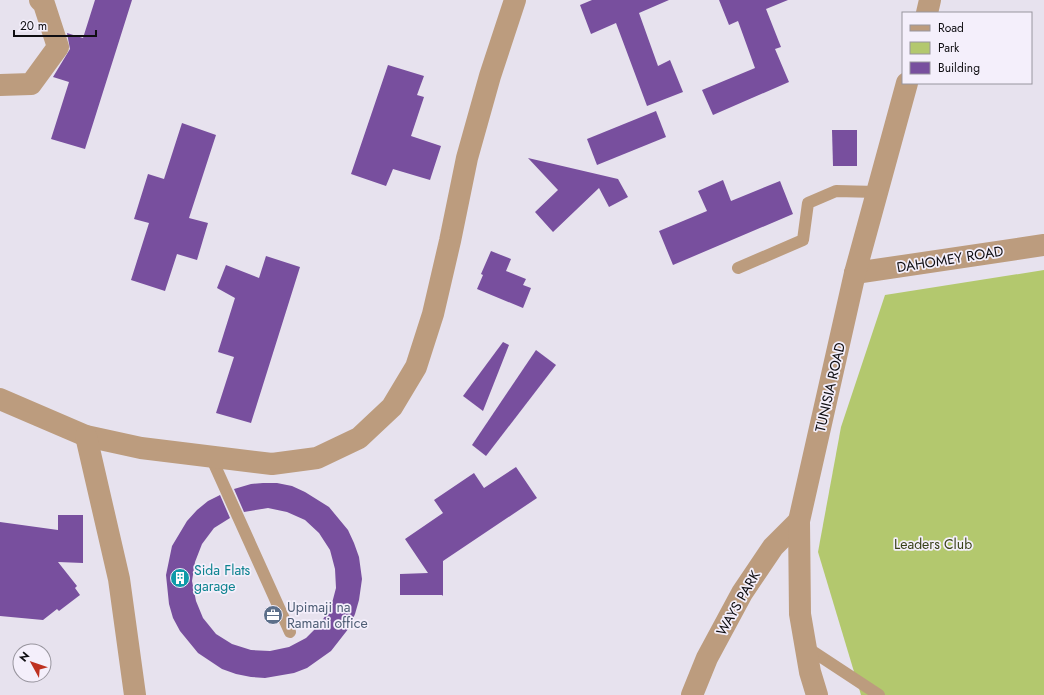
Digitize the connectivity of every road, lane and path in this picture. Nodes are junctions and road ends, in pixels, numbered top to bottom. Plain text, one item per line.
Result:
1 (40, 0) edge
2 (516, 0) edge
3 (930, 0) edge
4 (927, 12) edge
5 (0, 84) edge
6 (908, 84) edge
7 (877, 192) junction
8 (1044, 245) edge
9 (738, 268) dead end
10 (855, 273) junction
11 (0, 399) edge
12 (86, 436) junction
13 (211, 457) junction
14 (799, 521) junction
15 (290, 632) dead end
16 (806, 647) junction
17 (135, 695) edge
18 (692, 695) edge
19 (817, 695) edge
20 (879, 695) edge

1 - 5 street
2 - 13 street
3 - 4 street
6 - 7 street, TUNISIA ROAD
7 - 9 lane
7 - 10 street, TUNISIA ROAD
8 - 10 street, DAHOMEY ROAD
10 - 14 street, TUNISIA ROAD
11 - 12 street
12 - 13 street
12 - 17 street
13 - 15 lane
14 - 16 street, TUNISIA ROAD
14 - 18 street, WAYS PARK
16 - 19 street, TUNISIA ROAD
16 - 20 lane

